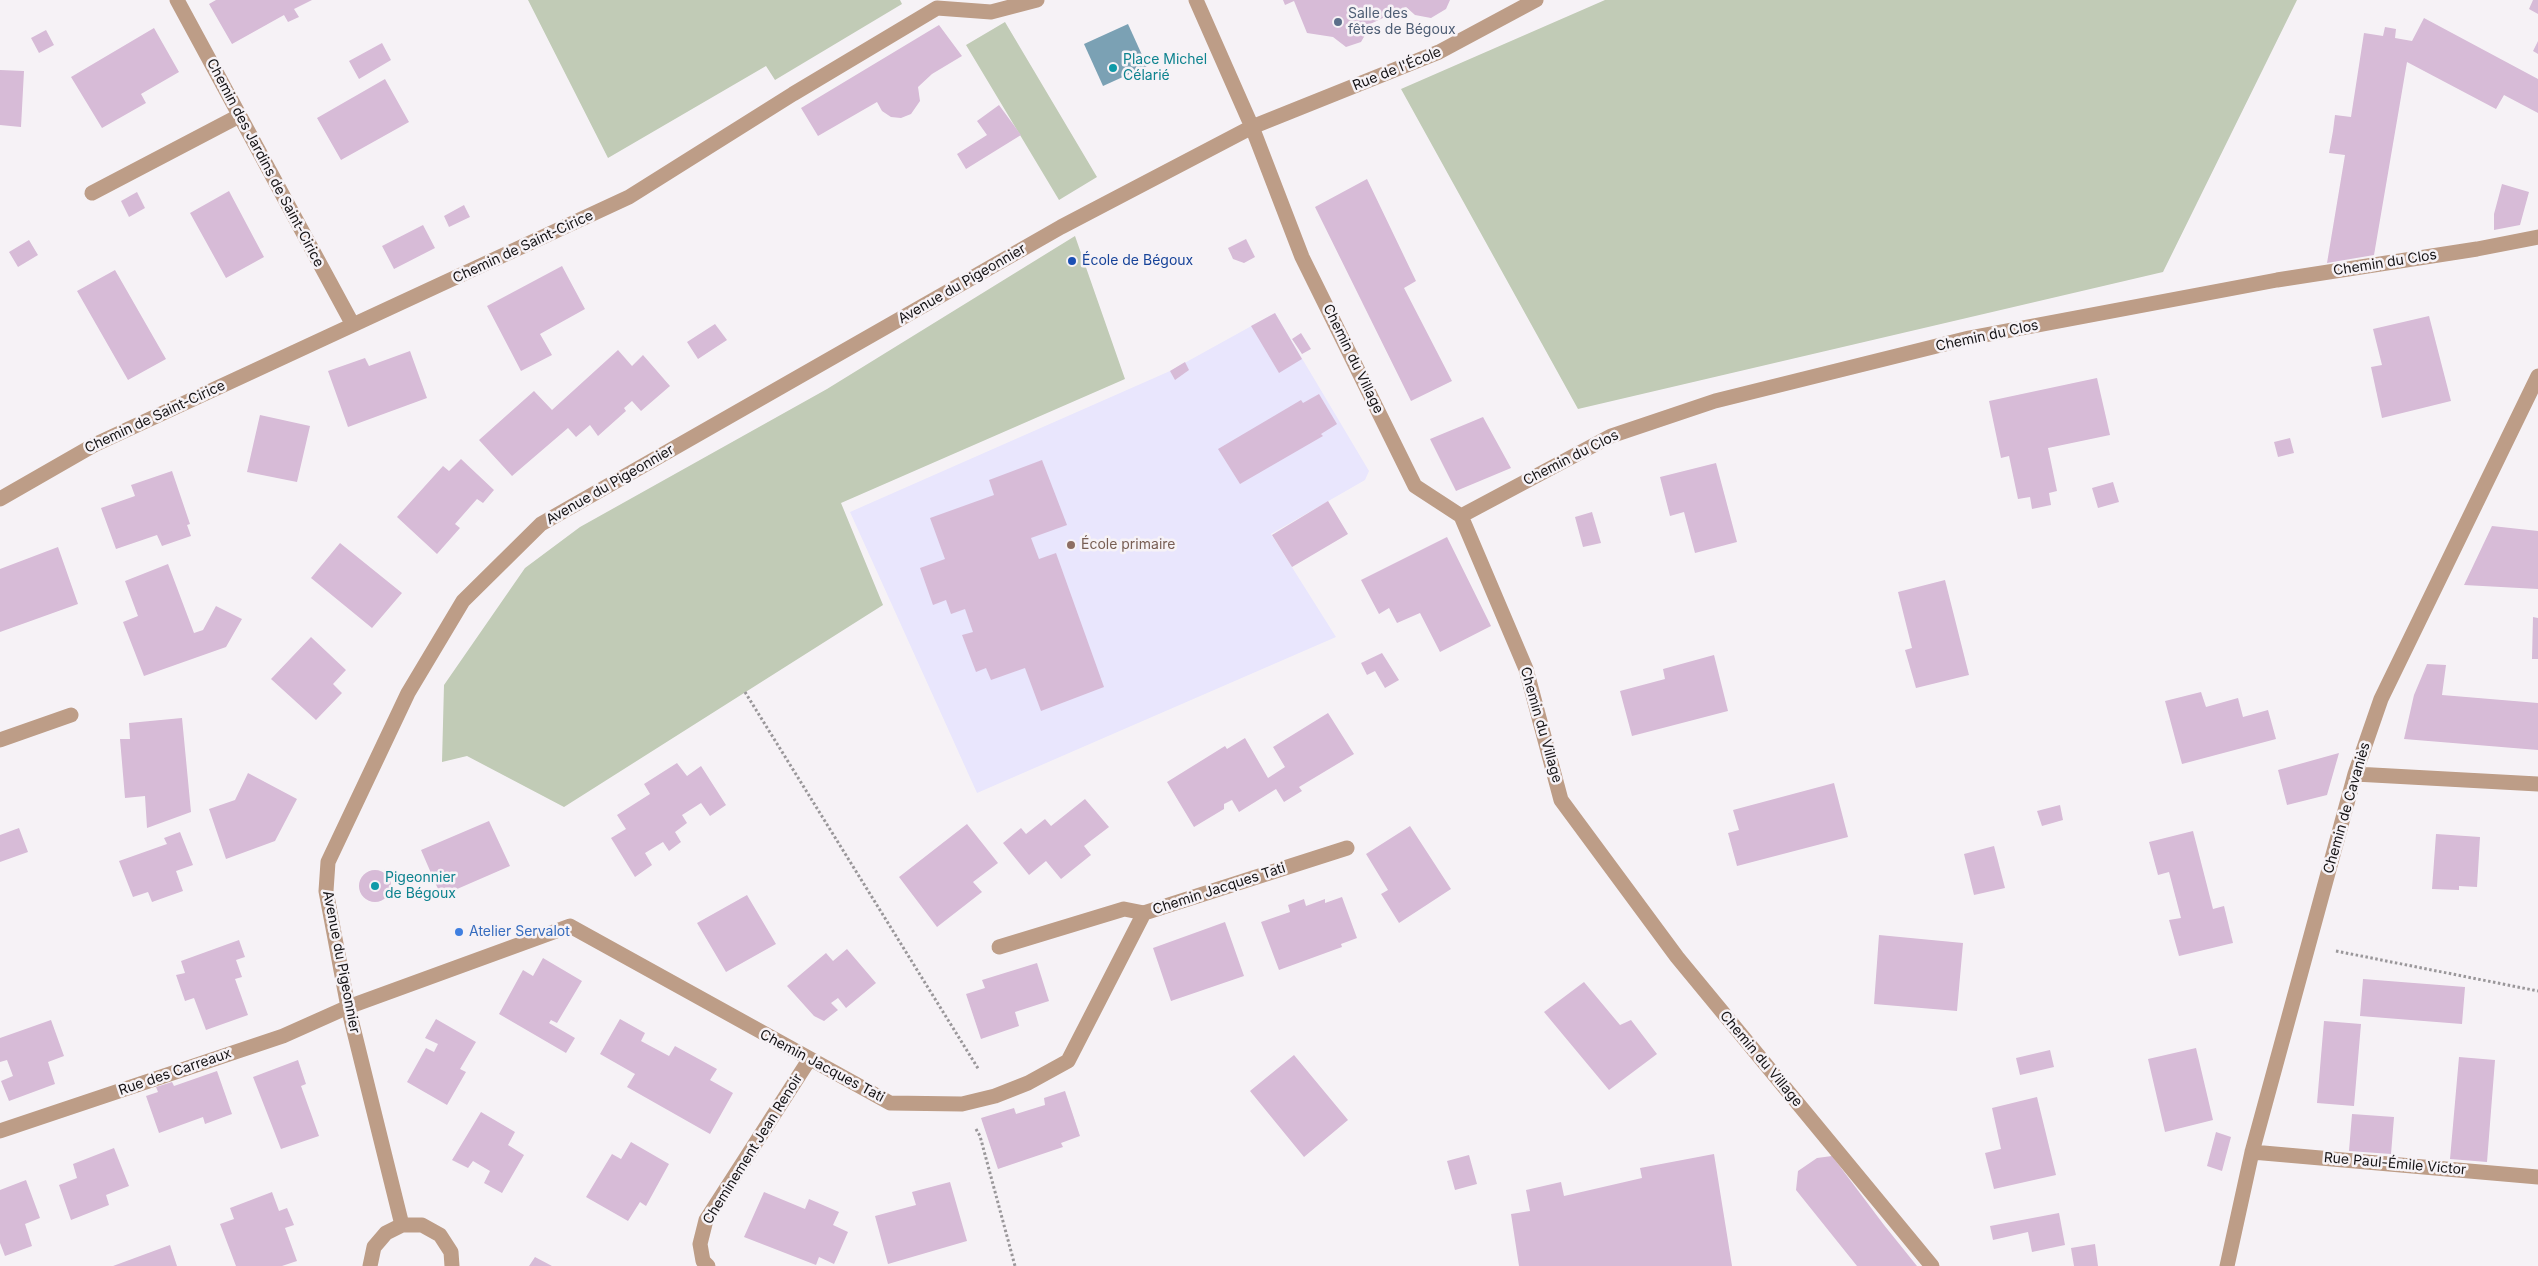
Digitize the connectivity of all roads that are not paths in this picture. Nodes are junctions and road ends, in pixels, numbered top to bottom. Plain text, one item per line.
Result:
1 (177, 0) edge
2 (1037, 0) edge
3 (1196, 0) edge
4 (1536, 0) edge
5 (240, 116) junction
6 (1252, 127) junction
7 (92, 194) dead end
8 (2538, 237) edge
9 (353, 325) junction
10 (2538, 376) edge
11 (0, 499) edge
12 (1461, 516) junction
13 (71, 715) dead end
14 (0, 740) edge
15 (2355, 774) junction
16 (2538, 784) edge
17 (1347, 848) dead end
18 (1144, 913) junction
19 (1000, 947) dead end
20 (348, 1007) junction
21 (808, 1060) junction
22 (0, 1131) edge
23 (2252, 1152) junction
24 (2538, 1177) edge
25 (402, 1225) junction
26 (370, 1266) edge
27 (452, 1266) edge
28 (708, 1266) edge
29 (1932, 1266) edge
30 (2228, 1266) edge

1 - 5 street, Chemin des Jardins de Saint-Cirice
2 - 9 street, Chemin de Saint-Cirice
3 - 6 street, Chemin du Village
4 - 6 street, Rue de l'École
5 - 7 street
5 - 9 street, Chemin des Jardins de Saint-Cirice
6 - 12 street, Chemin du Village
6 - 20 street, Avenue du Pigeonnier
8 - 12 street, Chemin du Clos
9 - 11 street, Chemin de Saint-Cirice
10 - 15 street, Chemin de Cavaniès
12 - 29 street, Chemin du Village
13 - 14 street
15 - 16 street
15 - 23 street, Chemin de Cavaniès
17 - 18 street, Chemin Jacques Tati
18 - 19 street
18 - 21 street, Chemin Jacques Tati
20 - 21 street, Chemin Jacques Tati
20 - 22 street, Rue des Carreaux
20 - 25 street, Avenue du Pigeonnier
21 - 28 street, Cheminement Jean Renoir
23 - 24 street, Rue Paul-Émile Victor
23 - 30 street, Chemin de Cavaniès
25 - 26 street
25 - 27 street

